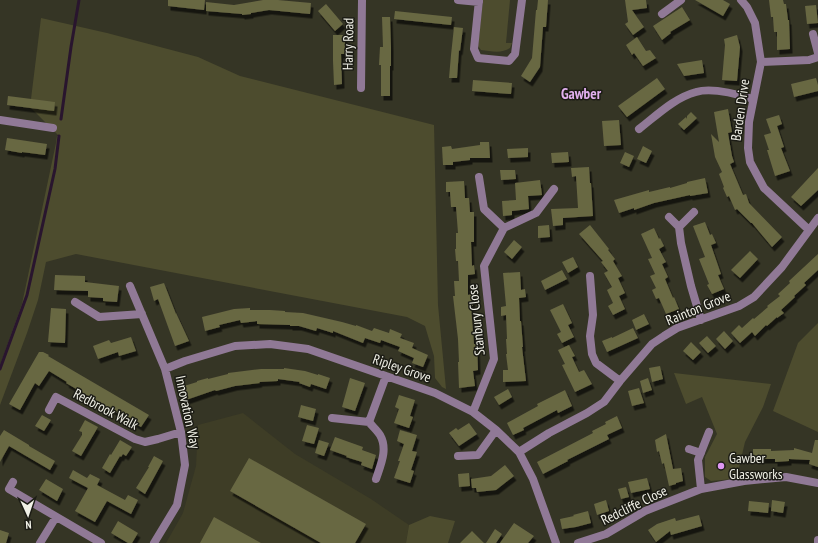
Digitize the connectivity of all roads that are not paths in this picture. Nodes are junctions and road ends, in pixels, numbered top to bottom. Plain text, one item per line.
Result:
1 (362, 0) edge
2 (458, 0) edge
3 (522, 0) edge
4 (682, 0) edge
5 (741, 0) edge
6 (479, 1) edge
7 (662, 14) dead end
8 (813, 34) dead end
9 (818, 53) edge
10 (818, 58) edge
11 (761, 62) junction
12 (361, 88) dead end
13 (753, 99) junction
14 (0, 120) edge
15 (53, 128) dead end
16 (639, 129) dead end
17 (479, 177) dead end
18 (554, 189) dead end
19 (694, 212) dead end
20 (669, 216) dead end
21 (818, 218) edge
22 (679, 227) junction
23 (504, 228) junction
24 (809, 230) junction
25 (590, 276) dead end
26 (130, 286) dead end
27 (75, 302) dead end
28 (142, 314) junction
29 (700, 320) junction
30 (165, 369) junction
31 (386, 376) junction
32 (620, 381) junction
33 (49, 410) dead end
34 (474, 412) junction
35 (332, 418) dead end
36 (369, 422) junction
37 (496, 430) junction
38 (181, 432) junction
39 (709, 432) dead end
40 (689, 449) dead end
41 (518, 452) junction
42 (701, 453) junction
43 (458, 456) dead end
44 (376, 479) dead end
45 (13, 482) dead end
46 (818, 483) edge
47 (701, 489) junction
48 (56, 517) junction
49 (40, 543) edge
50 (100, 543) edge
51 (154, 543) edge
52 (556, 543) edge
53 (578, 543) edge

1 - 12 street, Harry Road
2 - 6 street
3 - 6 street
4 - 7 street
5 - 11 street, Barden Drive
8 - 9 street
10 - 11 street
11 - 13 street, Barden Drive
13 - 16 street
13 - 24 street, Barden Drive
14 - 15 street
17 - 23 street
18 - 23 street
19 - 22 street
20 - 22 street
21 - 24 street, Rainton Grove
22 - 29 street
23 - 34 street, Stanbury Close
24 - 29 street, Rainton Grove
25 - 32 street
26 - 28 street, Innovation Way
27 - 28 street
28 - 30 street, Innovation Way
29 - 32 street, Rainton Grove
30 - 31 street, Ripley Grove
30 - 38 street, Innovation Way
31 - 34 street, Ripley Grove
31 - 36 street
32 - 41 street, Rainton Grove
33 - 38 street, Redbrook Walk
34 - 37 street, Ripley Grove
35 - 36 street
36 - 44 street
37 - 41 street, Ripley Grove
37 - 43 street
38 - 51 street, Innovation Way
39 - 42 street
40 - 42 street
41 - 52 street, Ripley Grove
42 - 47 street
45 - 48 street
46 - 47 street, Redcliffe Close
47 - 53 street, Redcliffe Close
48 - 49 street
48 - 50 street

